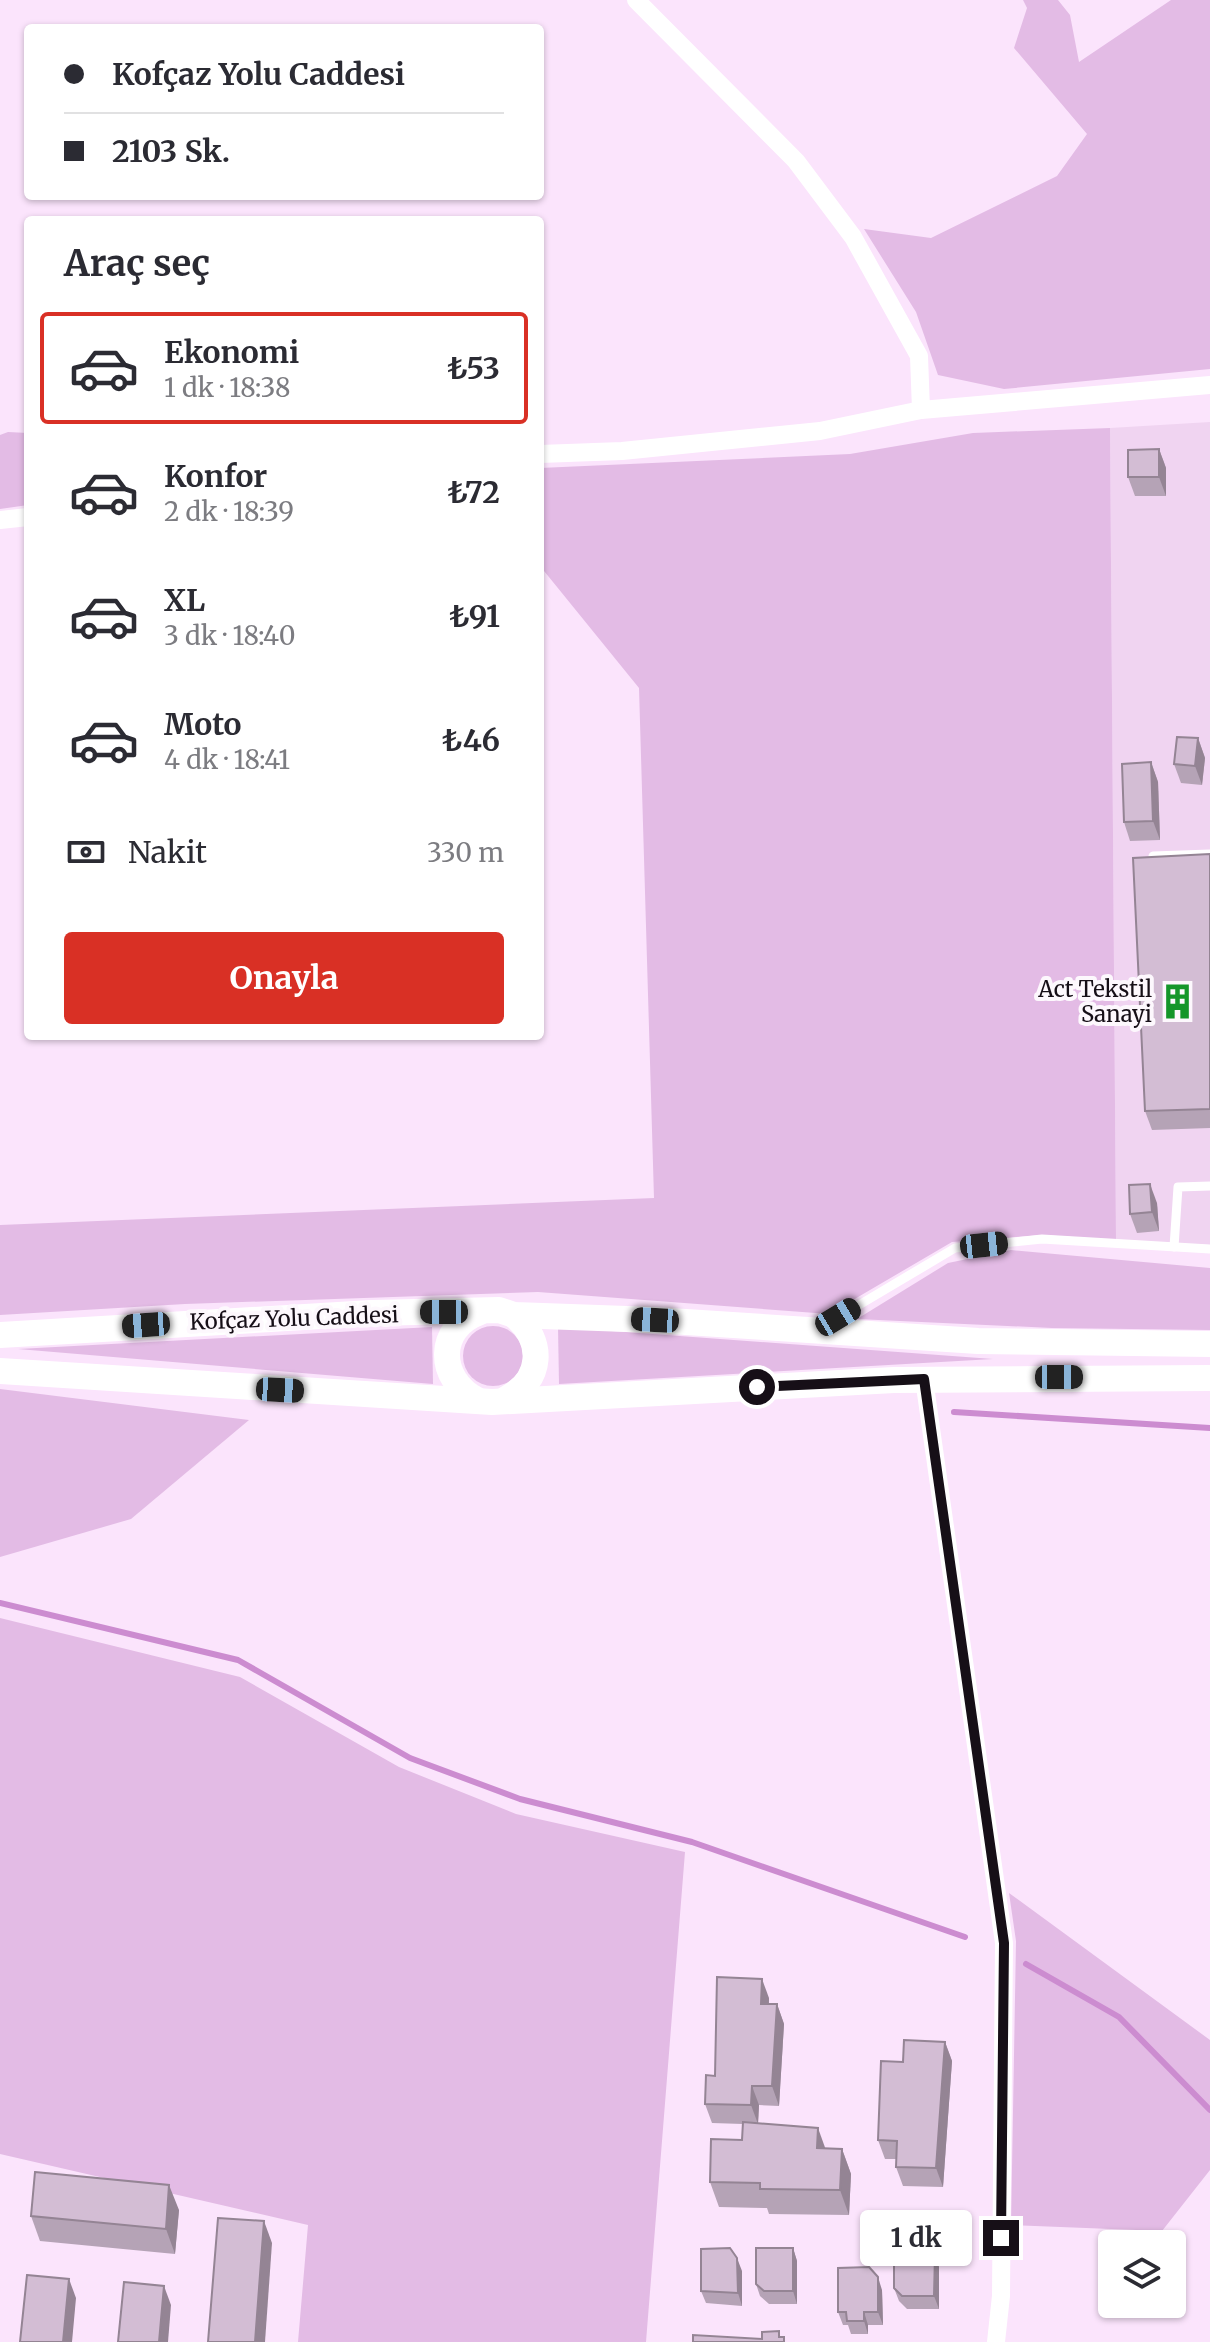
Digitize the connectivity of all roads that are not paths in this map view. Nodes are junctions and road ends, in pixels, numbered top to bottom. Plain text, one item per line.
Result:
1 (636, 0) edge
2 (1210, 385) edge
3 (921, 410) junction
4 (544, 454) edge
5 (24, 517) edge
6 (0, 520) edge
7 (1210, 854) edge
8 (1153, 856) edge
9 (1210, 1186) edge
10 (1174, 1247) junction
11 (1210, 1249) edge
12 (483, 1310) junction
13 (514, 1315) junction
14 (814, 1331) junction
15 (0, 1335) edge
16 (1210, 1344) edge
17 (0, 1371) edge
18 (1210, 1378) edge
19 (924, 1379) junction
20 (506, 1399) junction
21 (477, 1400) junction
22 (996, 2342) edge

1 - 3 street
2 - 3 street
3 - 4 street
5 - 6 street
7 - 8 lane
9 - 10 lane
10 - 11 lane
10 - 14 lane
12 - 13 main road, Kofçaz Yolu Caddesi
12 - 15 main road, Kofçaz Yolu Caddesi
12 - 21 main road
13 - 14 main road, Kofçaz Yolu Caddesi
13 - 20 main road
14 - 16 main road, Kofçaz Yolu Caddesi
17 - 21 main road
18 - 19 main road
19 - 20 main road
19 - 22 street
20 - 21 main road

